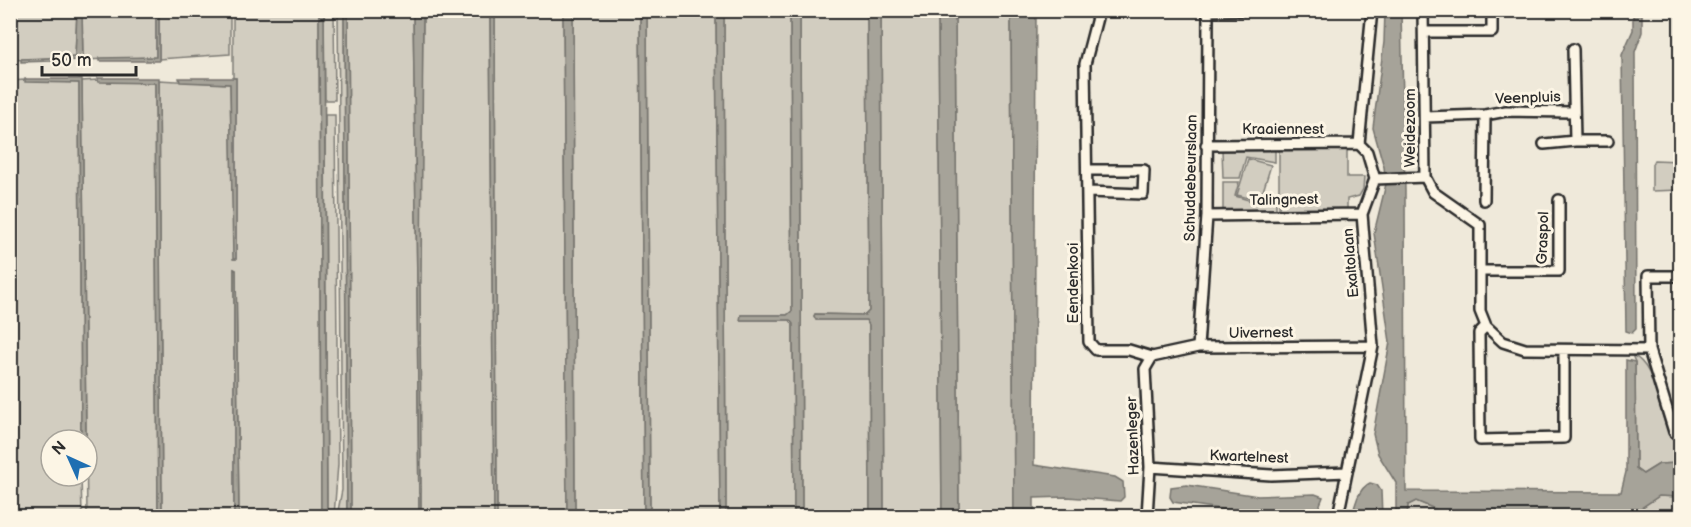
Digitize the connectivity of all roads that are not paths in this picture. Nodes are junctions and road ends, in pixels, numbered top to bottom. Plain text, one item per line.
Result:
1 (1099, 10) edge
2 (1252, 10) edge
3 (1372, 10) edge
4 (1423, 10) edge
5 (1492, 10) edge
6 (1207, 11) edge
7 (1424, 32) junction
8 (1574, 49) dead end
9 (1573, 112) junction
10 (1485, 115) junction
11 (1425, 117) junction
12 (1575, 141) junction
13 (1608, 141) dead end
14 (1359, 144) junction
15 (1544, 144) dead end
16 (1206, 145) junction
17 (1088, 170) junction
18 (1425, 177) junction
19 (1379, 179) junction
20 (1088, 192) junction
21 (1484, 200) dead end
22 (1559, 200) dead end
23 (1362, 213) junction
24 (1207, 216) junction
25 (1480, 271) junction
26 (1680, 276) edge
27 (1486, 326) junction
28 (1373, 346) junction
29 (1198, 347) junction
30 (1649, 350) junction
31 (1564, 354) dead end
32 (1152, 357) junction
33 (1680, 435) edge
34 (1150, 467) junction
35 (1347, 472) junction
36 (1087, 516) edge
37 (1106, 516) edge
38 (1147, 516) edge
39 (1338, 516) edge

1 - 17 street, Eendenkooi
2 - 6 street
3 - 14 street
4 - 7 street, Weidezoom
5 - 7 street
6 - 16 street, Schuddebeurslaan
7 - 11 street, Weidezoom
8 - 9 street, Veenpluis
9 - 10 street, Veenpluis
9 - 12 street, Veenpluis
10 - 11 street, Veenpluis
10 - 21 street, Veenpluis
11 - 18 street, Weidezoom
12 - 13 street
12 - 15 street
14 - 16 street, Kraaiennest
14 - 19 street
16 - 24 street, Schuddebeurslaan
17 - 20 street, Eendenkooi
17 - 20 street
18 - 19 street
18 - 25 street, Weidezoom
19 - 23 street, Exaltolaan
20 - 32 street, Eendenkooi
22 - 25 street, Graspol
23 - 24 street, Talingnest
23 - 28 street, Exaltolaan
24 - 29 street, Schuddebeurslaan
25 - 27 street, Weidezoom
26 - 30 street
27 - 30 street
27 - 31 street, Weidezoom
28 - 29 street, Uivernest
28 - 35 street, Exaltolaan
29 - 32 street, Uivernest
30 - 33 street
32 - 34 street, Hazenleger
34 - 35 street, Kwartelnest
34 - 38 street, Hazenleger
35 - 39 street, Exaltolaan
36 - 37 street

